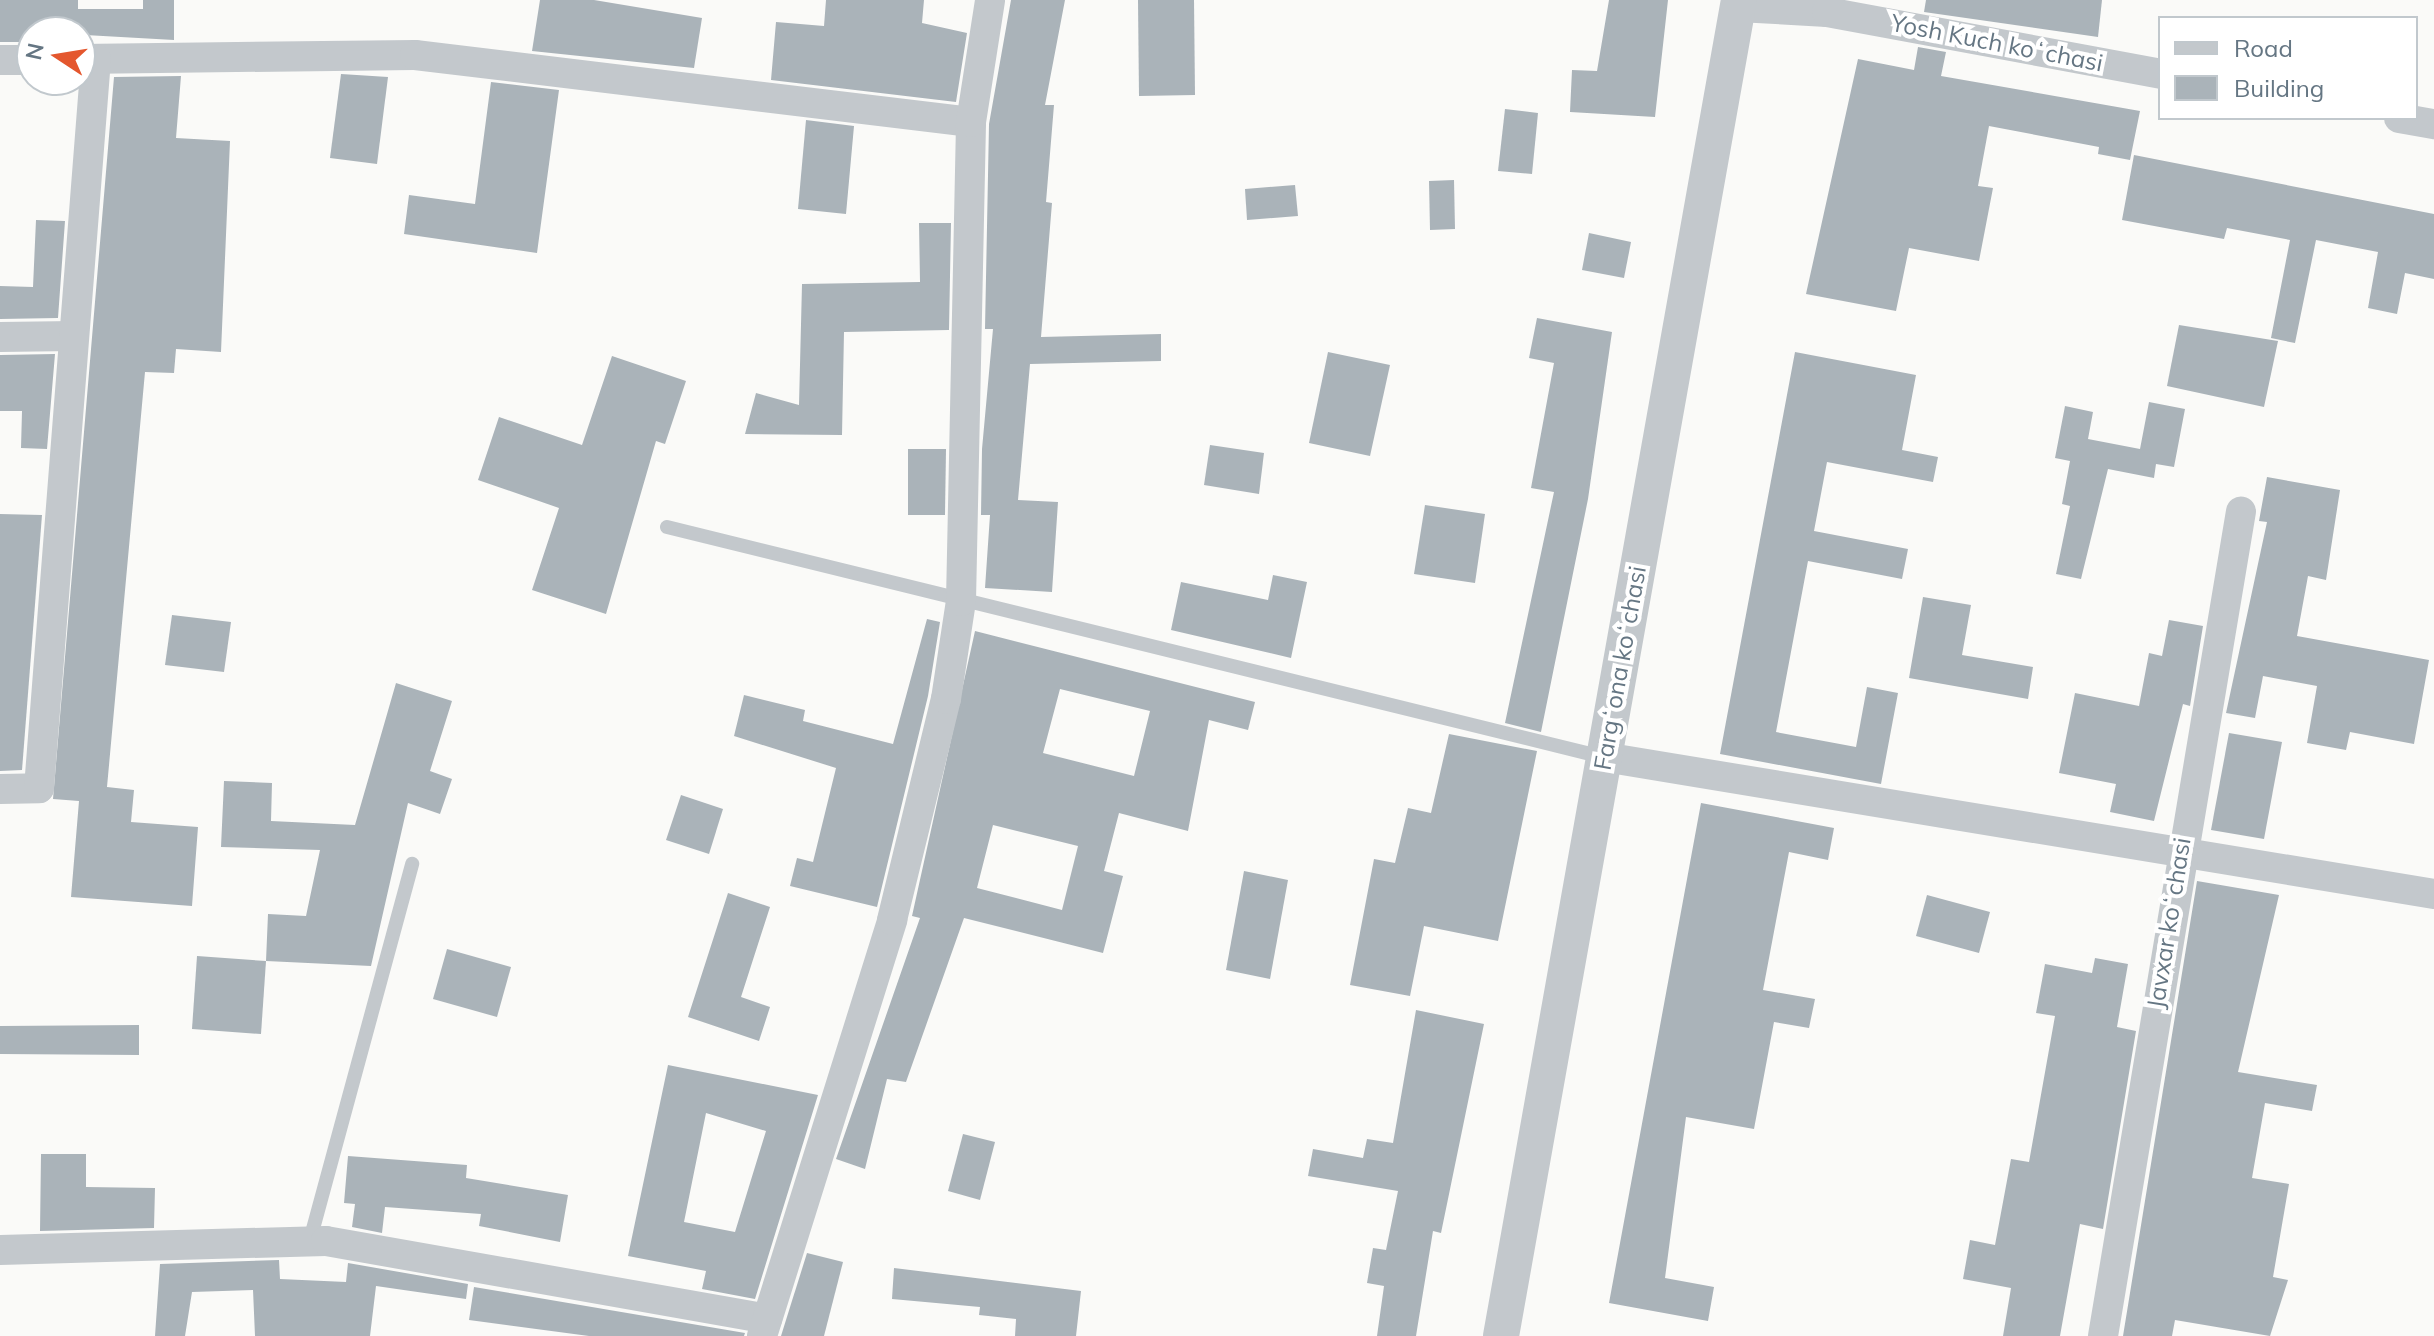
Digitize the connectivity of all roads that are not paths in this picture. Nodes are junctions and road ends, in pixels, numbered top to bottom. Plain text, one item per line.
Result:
1 (990, 0) edge
2 (1738, 3) edge
3 (96, 59) edge
4 (2158, 74) edge
5 (86, 96) edge
6 (2411, 120) edge
7 (971, 122) junction
8 (2434, 124) edge
9 (74, 336) junction
10 (0, 337) edge
11 (2241, 511) dead end
12 (667, 527) dead end
13 (961, 601) junction
14 (1604, 757) junction
15 (0, 789) edge
16 (2180, 852) junction
17 (412, 864) dead end
18 (2434, 894) edge
19 (310, 1240) junction
20 (0, 1250) edge
21 (765, 1328) edge
22 (1501, 1336) edge
23 (2103, 1336) edge

1 - 7 street
2 - 4 street, Yosh Kuch koʻchasi
2 - 14 street, Fargʻona koʻchasi
3 - 7 street
5 - 9 street
6 - 8 street
7 - 13 street
9 - 10 street
9 - 15 street
11 - 16 street, Javxar koʻchasi
12 - 13 lane
13 - 14 lane
13 - 21 street
14 - 16 street
14 - 22 street, Fargʻona koʻchasi
16 - 18 street
16 - 23 street, Javxar koʻchasi
17 - 19 lane
19 - 20 street
19 - 21 street

